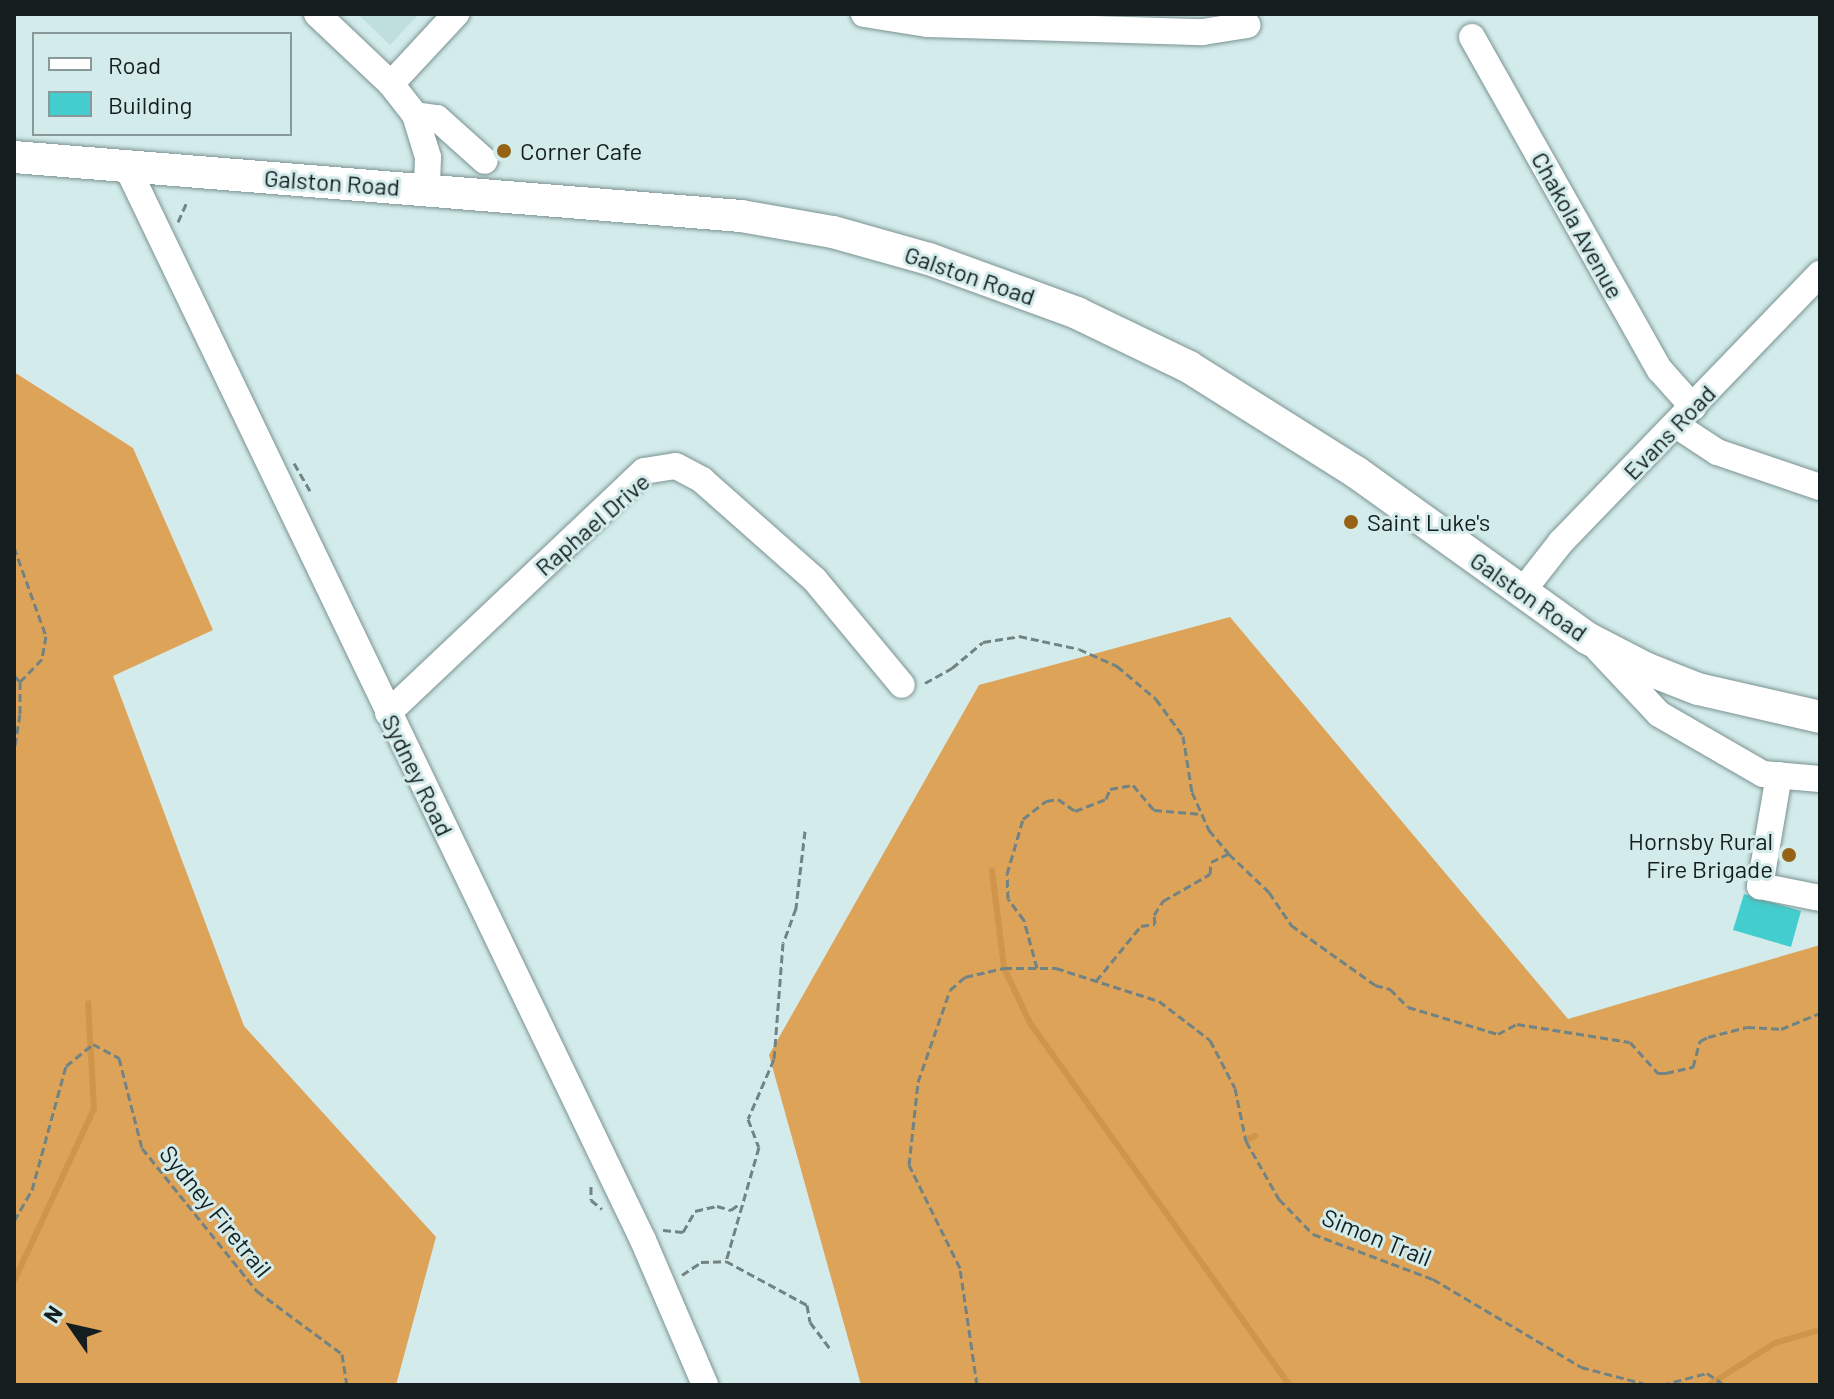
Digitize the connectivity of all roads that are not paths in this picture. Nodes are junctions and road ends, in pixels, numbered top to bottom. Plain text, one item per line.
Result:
1 (317, 14) edge
2 (456, 14) edge
3 (864, 14) edge
4 (1247, 25) dead end
5 (1472, 37) dead end
6 (391, 84) junction
7 (415, 115) junction
8 (14, 157) edge
9 (485, 161) dead end
10 (127, 167) junction
11 (427, 189) junction
12 (1820, 274) edge
13 (1685, 416) junction
14 (1820, 487) edge
15 (1521, 593) junction
16 (1587, 638) junction
17 (902, 685) road end
18 (388, 713) junction
19 (1820, 717) edge
20 (1779, 775) junction
21 (1820, 779) edge
22 (1820, 898) edge
23 (705, 1385) edge

1 - 6 street
2 - 6 street
3 - 4 street
5 - 13 street, Chakola Avenue
6 - 7 street
7 - 9 street
7 - 11 street
8 - 10 main road, Galston Road
10 - 11 main road, Galston Road
10 - 18 street, Sydney Road
11 - 15 main road, Galston Road
12 - 13 street, Evans Road
13 - 14 street, Chakola Avenue
13 - 15 street, Evans Road
15 - 16 main road, Galston Road
16 - 19 main road, Galston Road
16 - 20 street
17 - 18 street, Raphael Drive
18 - 23 street, Sydney Road
20 - 21 street
20 - 22 street

